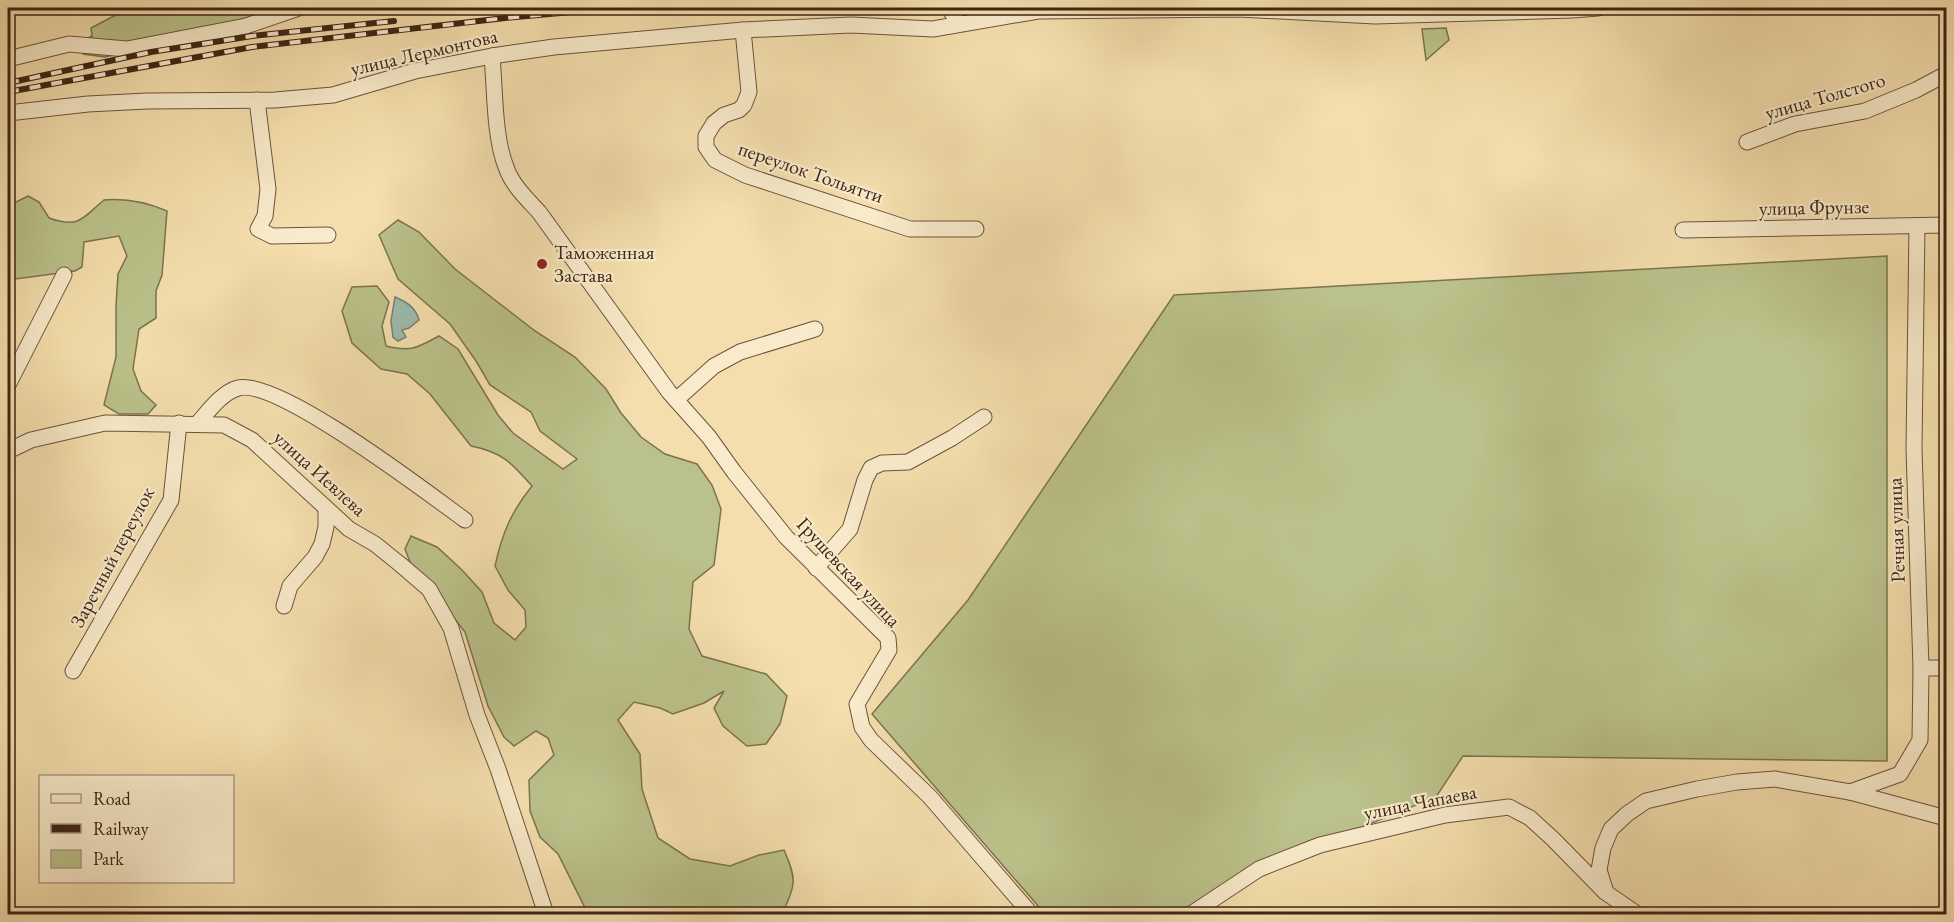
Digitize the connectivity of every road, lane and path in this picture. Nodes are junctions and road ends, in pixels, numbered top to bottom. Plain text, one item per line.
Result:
1 (299, 8) edge
2 (949, 8) edge
3 (1598, 8) edge
4 (958, 23) junction
5 (744, 30) junction
6 (492, 56) junction
7 (8, 59) edge
8 (1947, 74) edge
9 (257, 100) junction
10 (8, 112) edge
11 (1747, 142) dead end
12 (1947, 225) edge
13 (1917, 226) junction
14 (976, 229) dead end
15 (1683, 230) dead end
16 (328, 235) dead end
17 (64, 275) dead end
18 (815, 329) dead end
19 (8, 385) edge
20 (676, 400) junction
21 (984, 417) dead end
22 (179, 423) junction
23 (197, 424) junction
24 (8, 451) edge
25 (326, 509) junction
26 (465, 520) dead end
27 (816, 568) junction
28 (284, 606) dead end
29 (1921, 668) junction
30 (1947, 668) edge
31 (74, 671) dead end
32 (1850, 792) junction
33 (1947, 818) edge
34 (1605, 892) junction
35 (546, 915) edge
36 (1031, 915) edge
37 (1191, 915) edge
38 (1637, 915) edge

1 - 7 street
2 - 4 street
3 - 4 street, улица Лермонтова
4 - 5 street, улица Лермонтова
5 - 6 street, улица Лермонтова
5 - 14 street, переулок Тольятти
6 - 9 street, улица Лермонтова
6 - 20 street, Грушевская улица
8 - 11 street, улица Толстого
9 - 10 street, улица Лермонтова
9 - 16 street
12 - 13 street, улица Фрунзе
13 - 15 street, улица Фрунзе
13 - 29 street, Речная улица
17 - 19 street
18 - 20 street
20 - 27 street, Грушевская улица
21 - 27 street
22 - 23 street, улица Иевлева
22 - 24 street, улица Иевлева
22 - 31 street, Заречный переулок
23 - 25 street, улица Иевлева
23 - 26 street, улица Иевлева
25 - 28 street
25 - 35 street, улица Иевлева
27 - 36 street, Грушевская улица
29 - 30 street
29 - 32 street, Речная улица
32 - 33 street
32 - 34 street
34 - 37 street, улица Чапаева
34 - 38 street, улица Чапаева

